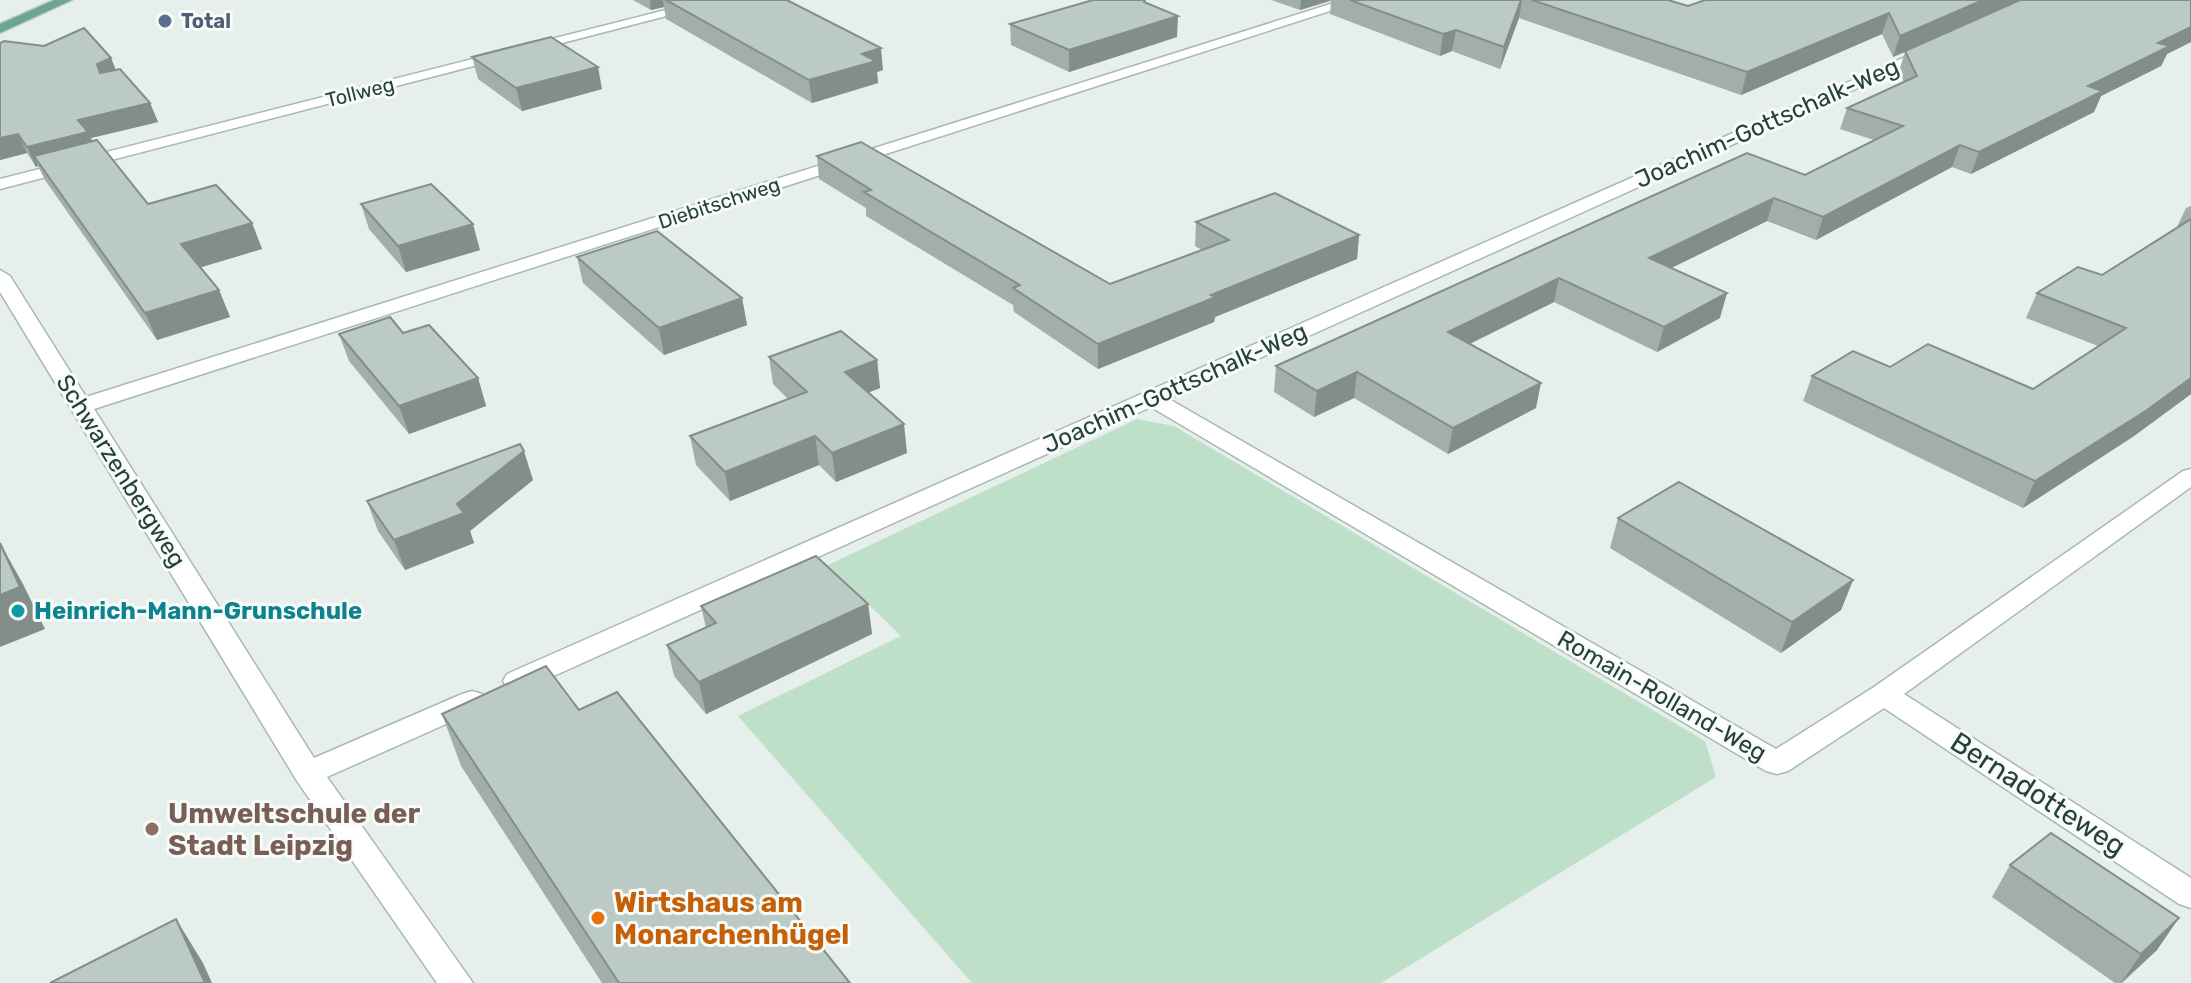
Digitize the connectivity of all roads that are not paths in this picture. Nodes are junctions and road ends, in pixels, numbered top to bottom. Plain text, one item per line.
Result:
1 (65, 0) edge
2 (721, 0) edge
3 (1357, 0) edge
4 (0, 29) edge
5 (1954, 39) edge
6 (0, 184) edge
7 (0, 276) edge
8 (9, 305) edge
9 (1152, 398) junction
10 (81, 406) junction
11 (2191, 476) edge
12 (1884, 694) junction
13 (308, 773) junction
14 (2191, 895) edge
15 (456, 983) edge

1 - 4 main road
2 - 6 street, Tollweg
3 - 10 street, Diebitschweg
5 - 9 street, Joachim-Gottschalk-Weg
7 - 8 street, Schwarzenbergweg
8 - 10 street, Schwarzenbergweg
9 - 12 street, Romain-Rolland-Weg
9 - 13 street, Joachim-Gottschalk-Weg
10 - 13 street, Schwarzenbergweg
11 - 12 street, Romain-Rolland-Weg
12 - 14 street, Bernadotteweg
13 - 15 street, Schwarzenbergweg

